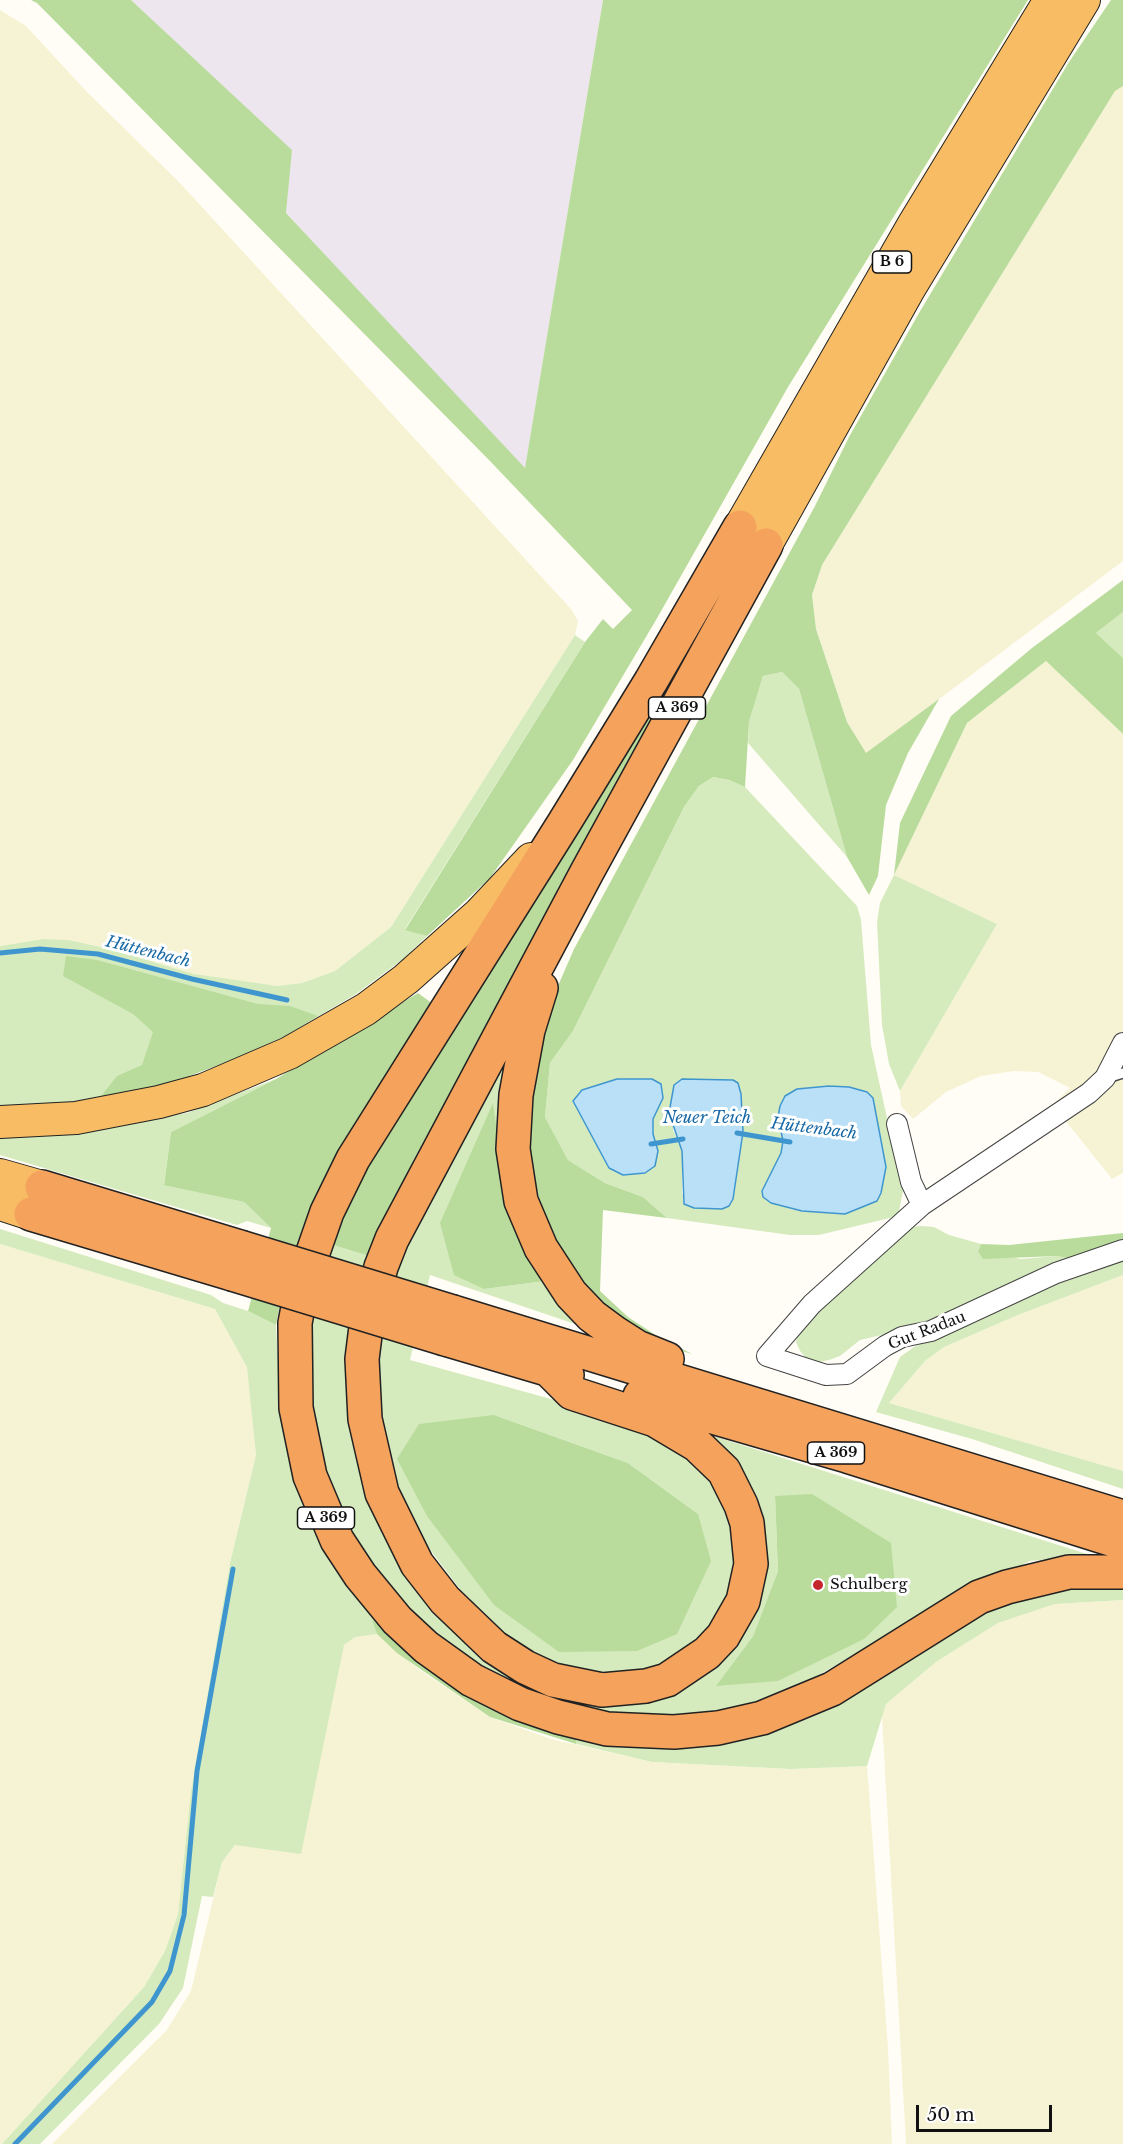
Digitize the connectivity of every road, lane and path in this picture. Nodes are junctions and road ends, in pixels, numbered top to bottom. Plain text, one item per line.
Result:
1 (1050, 0) edge
2 (1084, 0) edge
3 (753, 536) junction
4 (564, 823) junction
5 (587, 872) junction
6 (1123, 1043) edge
7 (1114, 1076) edge
8 (0, 1122) edge
9 (897, 1124) dead end
10 (0, 1175) edge
11 (37, 1201) junction
12 (0, 1204) edge
13 (922, 1205) junction
14 (1123, 1250) edge
15 (449, 1326) junction
16 (548, 1369) junction
17 (726, 1394) junction
18 (1123, 1517) edge
19 (1123, 1543) edge
20 (1123, 1572) edge

1 - 3 highway, B 6
2 - 3 highway, B 6
3 - 4 highway, A 369
3 - 5 highway, A 369
4 - 8 highway
4 - 20 highway, A 369
5 - 16 highway
5 - 17 highway, A 369
6 - 7 street, Gut Radau
7 - 13 street, Gut Radau
9 - 13 street
10 - 11 highway
11 - 12 highway
11 - 15 highway, A 369, bridge
13 - 14 street, Gut Radau
15 - 16 highway, A 369
15 - 17 highway, A 369
16 - 19 highway, A 369
17 - 18 highway, A 369

